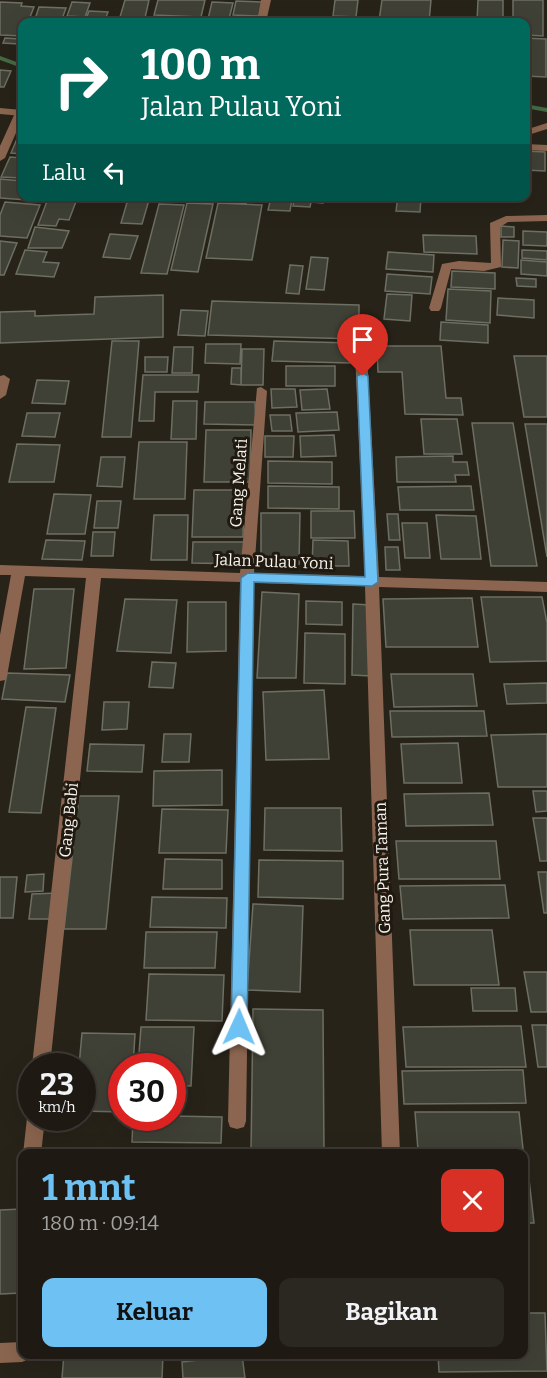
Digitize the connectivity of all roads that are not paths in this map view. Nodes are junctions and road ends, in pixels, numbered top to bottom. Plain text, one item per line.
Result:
1 (266, 0) edge
2 (262, 18) edge
3 (0, 111) edge
4 (18, 113) edge
5 (18, 119) edge
6 (547, 126) edge
7 (530, 131) edge
8 (530, 147) edge
9 (547, 148) edge
10 (0, 158) edge
11 (547, 218) edge
12 (435, 308) dead end
13 (362, 353) dead end
14 (4, 379) dead end
15 (261, 391) dead end
16 (0, 394) edge
17 (0, 570) edge
18 (19, 570) junction
19 (94, 573) junction
20 (248, 578) junction
21 (372, 582) junction
22 (547, 587) edge
23 (0, 676) edge
24 (42, 1053) edge
25 (237, 1121) dead end
26 (35, 1131) edge
27 (33, 1149) edge
28 (391, 1149) edge
29 (18, 1352) edge
30 (0, 1353) edge

1 - 2 street
3 - 4 street
5 - 10 street
6 - 7 street
8 - 9 street
11 - 12 street
13 - 21 street, Gang Pura Taman
14 - 16 street
15 - 20 street, Gang Melati
17 - 18 street, Jalan Pulau Yoni
18 - 19 street, Jalan Pulau Yoni
18 - 23 street
19 - 20 street, Jalan Pulau Yoni
19 - 24 street, Gang Babi
20 - 21 street, Jalan Pulau Yoni
20 - 25 street, Gang Melati
21 - 22 street, Jalan Pulau Yoni
21 - 28 street, Gang Pura Taman
26 - 27 street
29 - 30 street

